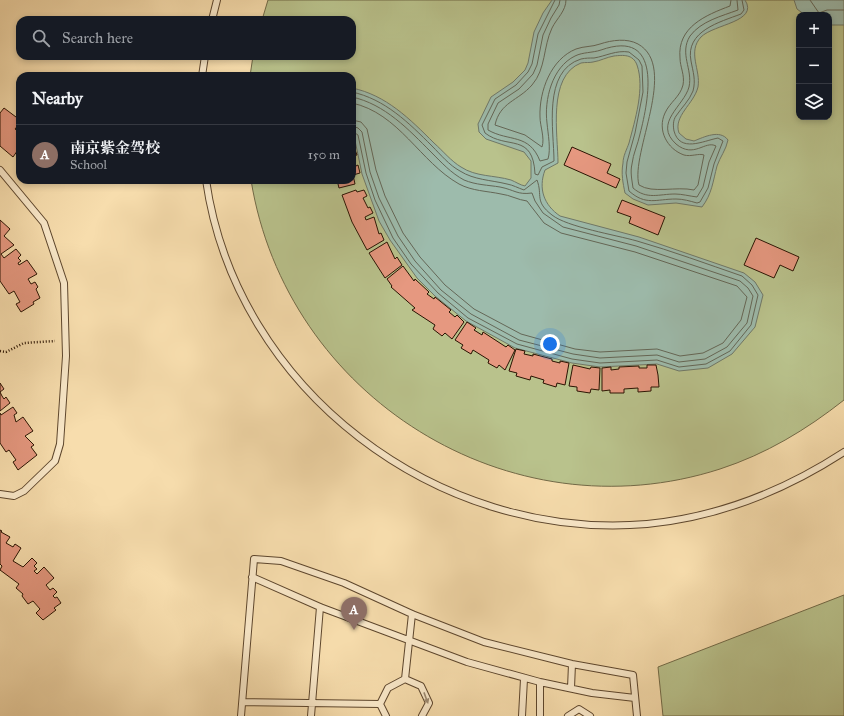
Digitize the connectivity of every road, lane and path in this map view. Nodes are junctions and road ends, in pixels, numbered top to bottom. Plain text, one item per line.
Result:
1 (217, 0) edge
2 (213, 16) edge
3 (204, 60) edge
4 (203, 72) edge
5 (0, 170) edge
6 (207, 184) edge
7 (66, 340) junction
8 (0, 351) edge
9 (844, 452) edge
10 (0, 494) edge
11 (252, 576) junction
12 (320, 607) junction
13 (412, 614) junction
14 (409, 640) junction
15 (572, 664) junction
16 (405, 679) junction
17 (524, 679) junction
18 (540, 682) junction
19 (571, 688) junction
20 (635, 698) junction
21 (243, 702) junction
22 (312, 703) junction
23 (380, 704) junction
24 (241, 716) edge
25 (311, 716) edge
26 (386, 716) edge
27 (422, 716) edge
28 (522, 716) edge
29 (540, 716) edge
30 (568, 716) edge
31 (590, 716) edge
32 (637, 716) edge

1 - 2 lane
3 - 4 lane
5 - 7 lane
6 - 9 lane
7 - 8 path
7 - 10 lane
11 - 12 lane
11 - 13 lane
11 - 21 lane
12 - 14 lane
12 - 22 lane
13 - 14 lane
13 - 15 lane
14 - 16 lane
14 - 17 lane
15 - 19 lane
15 - 20 lane
16 - 23 lane
16 -> 27 lane
17 - 18 lane
17 - 28 lane
18 - 19 lane
18 - 29 lane
19 - 20 lane
20 - 32 lane
21 - 22 lane
21 - 24 lane
22 - 23 lane
22 - 25 lane
23 - 26 lane
30 - 31 lane

